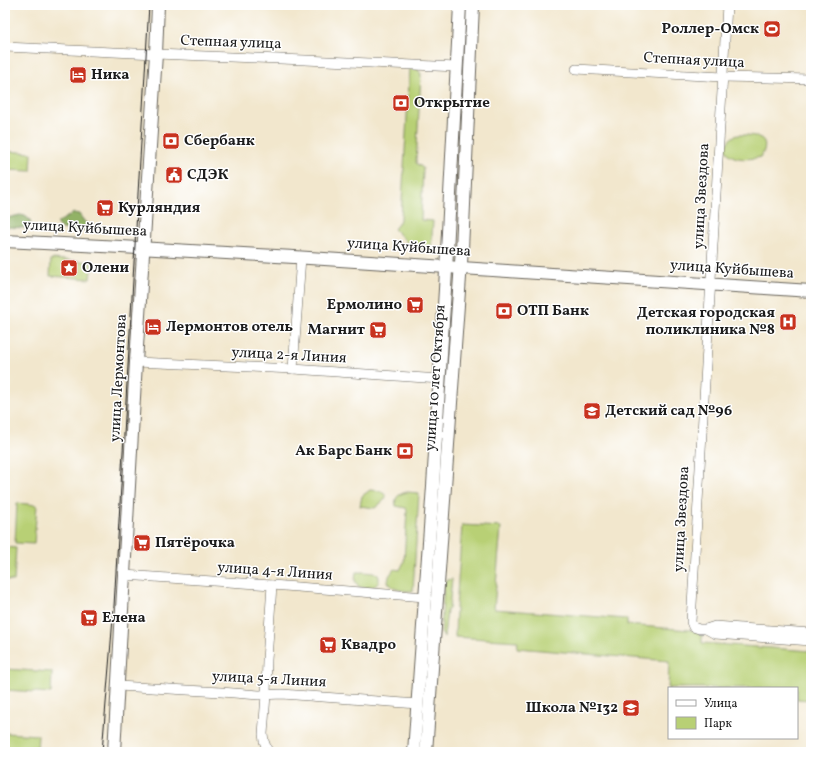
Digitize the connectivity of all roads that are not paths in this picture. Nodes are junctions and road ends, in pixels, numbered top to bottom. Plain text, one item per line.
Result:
1 (158, 5) edge
2 (460, 5) edge
3 (473, 5) edge
4 (727, 5) edge
5 (5, 47) edge
6 (156, 54) junction
7 (457, 67) junction
8 (576, 69) dead end
9 (723, 77) junction
10 (811, 80) edge
11 (5, 241) edge
12 (143, 248) junction
13 (301, 257) junction
14 (446, 267) junction
15 (460, 268) junction
16 (711, 285) junction
17 (811, 291) edge
18 (136, 362) junction
19 (293, 369) junction
20 (440, 379) junction
21 (124, 576) junction
22 (272, 585) junction
23 (425, 597) junction
24 (706, 629) junction
25 (811, 633) edge
26 (811, 641) edge
27 (118, 686) junction
28 (266, 695) junction
29 (418, 704) junction
30 (114, 752) edge
31 (268, 752) edge
32 (414, 752) edge
33 (426, 752) edge

1 - 6 main road, улица Лермонтова
2 - 7 main road, улица 10 лет Октября
3 - 15 main road, улица 10 лет Октября
4 - 9 street, улица Звездова
5 - 6 street, Степная улица
6 - 7 street, Степная улица
6 - 12 main road, улица Лермонтова
7 - 14 main road, улица 10 лет Октября
8 - 9 street, Степная улица
9 - 10 street, Степная улица
9 - 16 street, улица Звездова
11 - 12 main road, улица Куйбышева
12 - 13 main road, улица Куйбышева
12 - 18 main road, улица Лермонтова
13 - 14 main road, улица Куйбышева
13 - 19 street
14 - 15 main road, улица Куйбышева
14 - 20 main road, улица 10 лет Октября
15 - 16 main road, улица Куйбышева
15 - 33 main road, улица 10 лет Октября
16 - 17 main road, улица Куйбышева
16 - 24 street, улица Звездова
18 - 19 street, улица 2-я Линия
18 - 21 main road, улица Лермонтова
19 - 20 street, улица 2-я Линия
20 - 23 main road, улица 10 лет Октября
21 - 22 street, улица 4-я Линия
21 - 27 main road, улица Лермонтова
22 - 23 street, улица 4-я Линия
22 - 28 street
23 - 29 main road, улица 10 лет Октября
24 - 25 street
24 - 26 street
27 - 28 street, улица 5-я Линия
27 - 30 main road, улица Лермонтова
28 - 29 street, улица 5-я Линия
28 - 31 street
29 - 32 main road, улица 10 лет Октября

